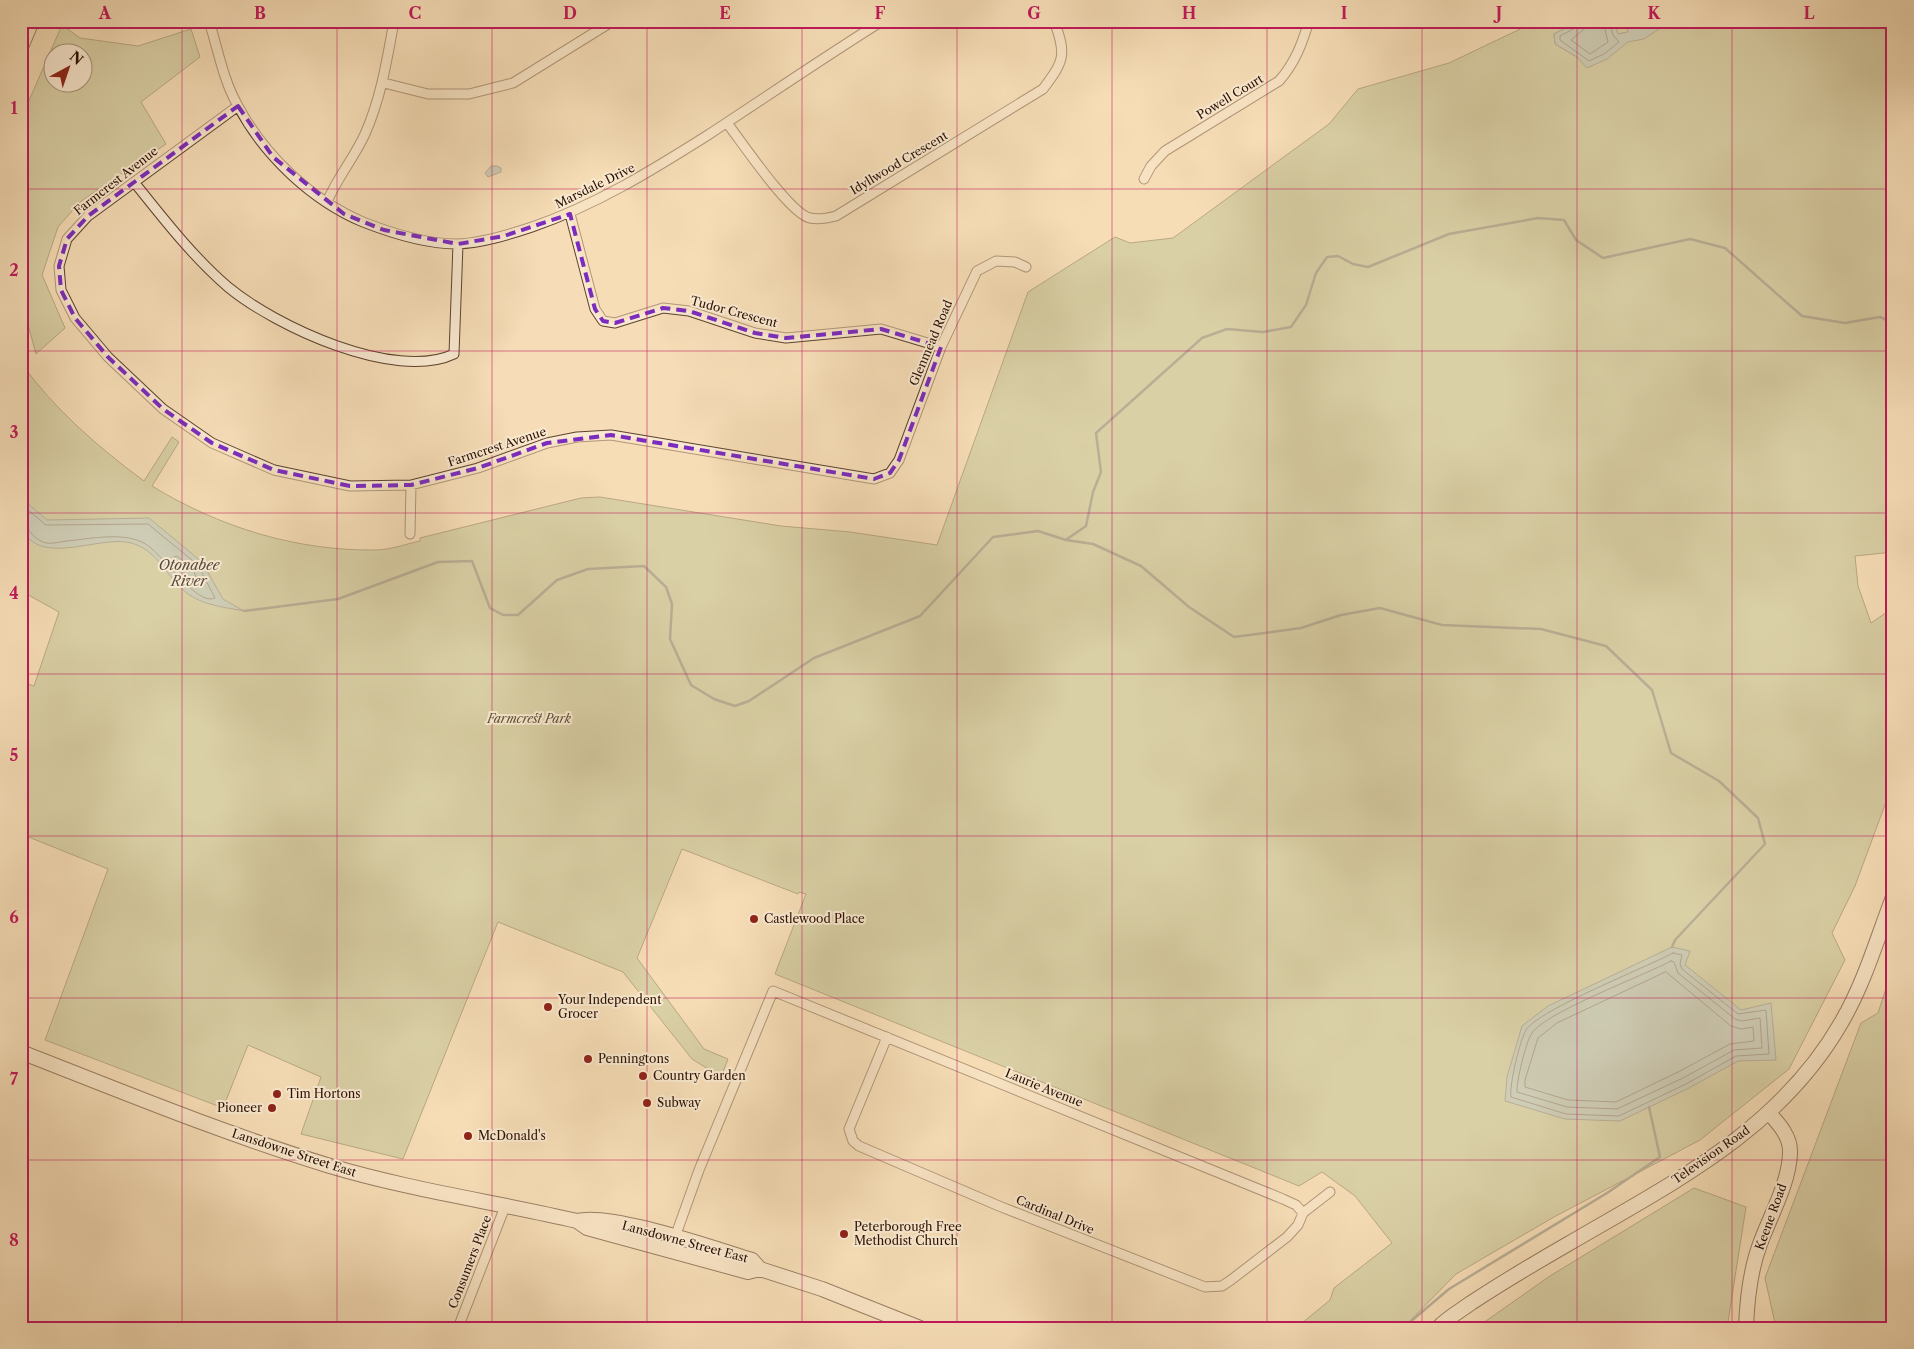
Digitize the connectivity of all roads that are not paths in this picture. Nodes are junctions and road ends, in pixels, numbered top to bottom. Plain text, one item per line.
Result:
1 (32, 21) edge
2 (209, 21) edge
3 (394, 21) edge
4 (613, 21) edge
5 (882, 21) edge
6 (1054, 21) edge
7 (1309, 21) edge
8 (1319, 21) edge
9 (1346, 21) edge
10 (21, 47) edge
11 (384, 83) junction
12 (238, 106) junction
13 (727, 123) junction
14 (1144, 179) dead end
15 (134, 182) junction
16 (327, 202) junction
17 (570, 214) junction
18 (458, 244) junction
19 (1026, 267) dead end
20 (941, 347) junction
21 (890, 473) joint
22 (411, 484) junction
23 (410, 534) dead end
24 (1893, 897) edge
25 (886, 1037) junction
26 (21, 1052) edge
27 (1769, 1113) junction
28 (1330, 1192) dead end
29 (506, 1204) junction
30 (1303, 1214) junction
31 (673, 1243) junction
32 (458, 1328) edge
33 (920, 1328) edge
34 (1438, 1328) edge
35 (1746, 1328) edge

1 - 10 main road
2 - 12 street, Marsdale Drive
3 - 11 street
4 - 11 street
5 - 13 street, Marsdale Drive
6 - 13 street, Idyllwood Crescent
7 - 14 street, Powell Court
8 - 9 street
11 - 16 street
12 - 15 street, Farmcrest Avenue
12 - 16 street, Marsdale Drive
13 - 17 street, Marsdale Drive
15 - 18 street
15 - 22 street, Farmcrest Avenue
16 - 18 street, Marsdale Drive
17 - 18 street, Marsdale Drive
17 - 20 street, Tudor Crescent
19 - 20 street, Glenmead Road
20 - 21 street, Glenmead Road
21 - 22 street, Farmcrest Avenue
22 - 23 street
24 - 27 main road, Television Road
25 - 30 street, Laurie Avenue
25 - 30 street, Cardinal Drive
25 - 31 street, Laurie Avenue
26 - 29 main road, Lansdowne Street East
27 - 34 main road, Television Road
27 - 35 main road, Keene Road
28 - 30 street, Cardinal Drive
29 - 31 main road, Lansdowne Street East
29 - 32 street, Consumers Place
31 - 33 main road, Lansdowne Street East

